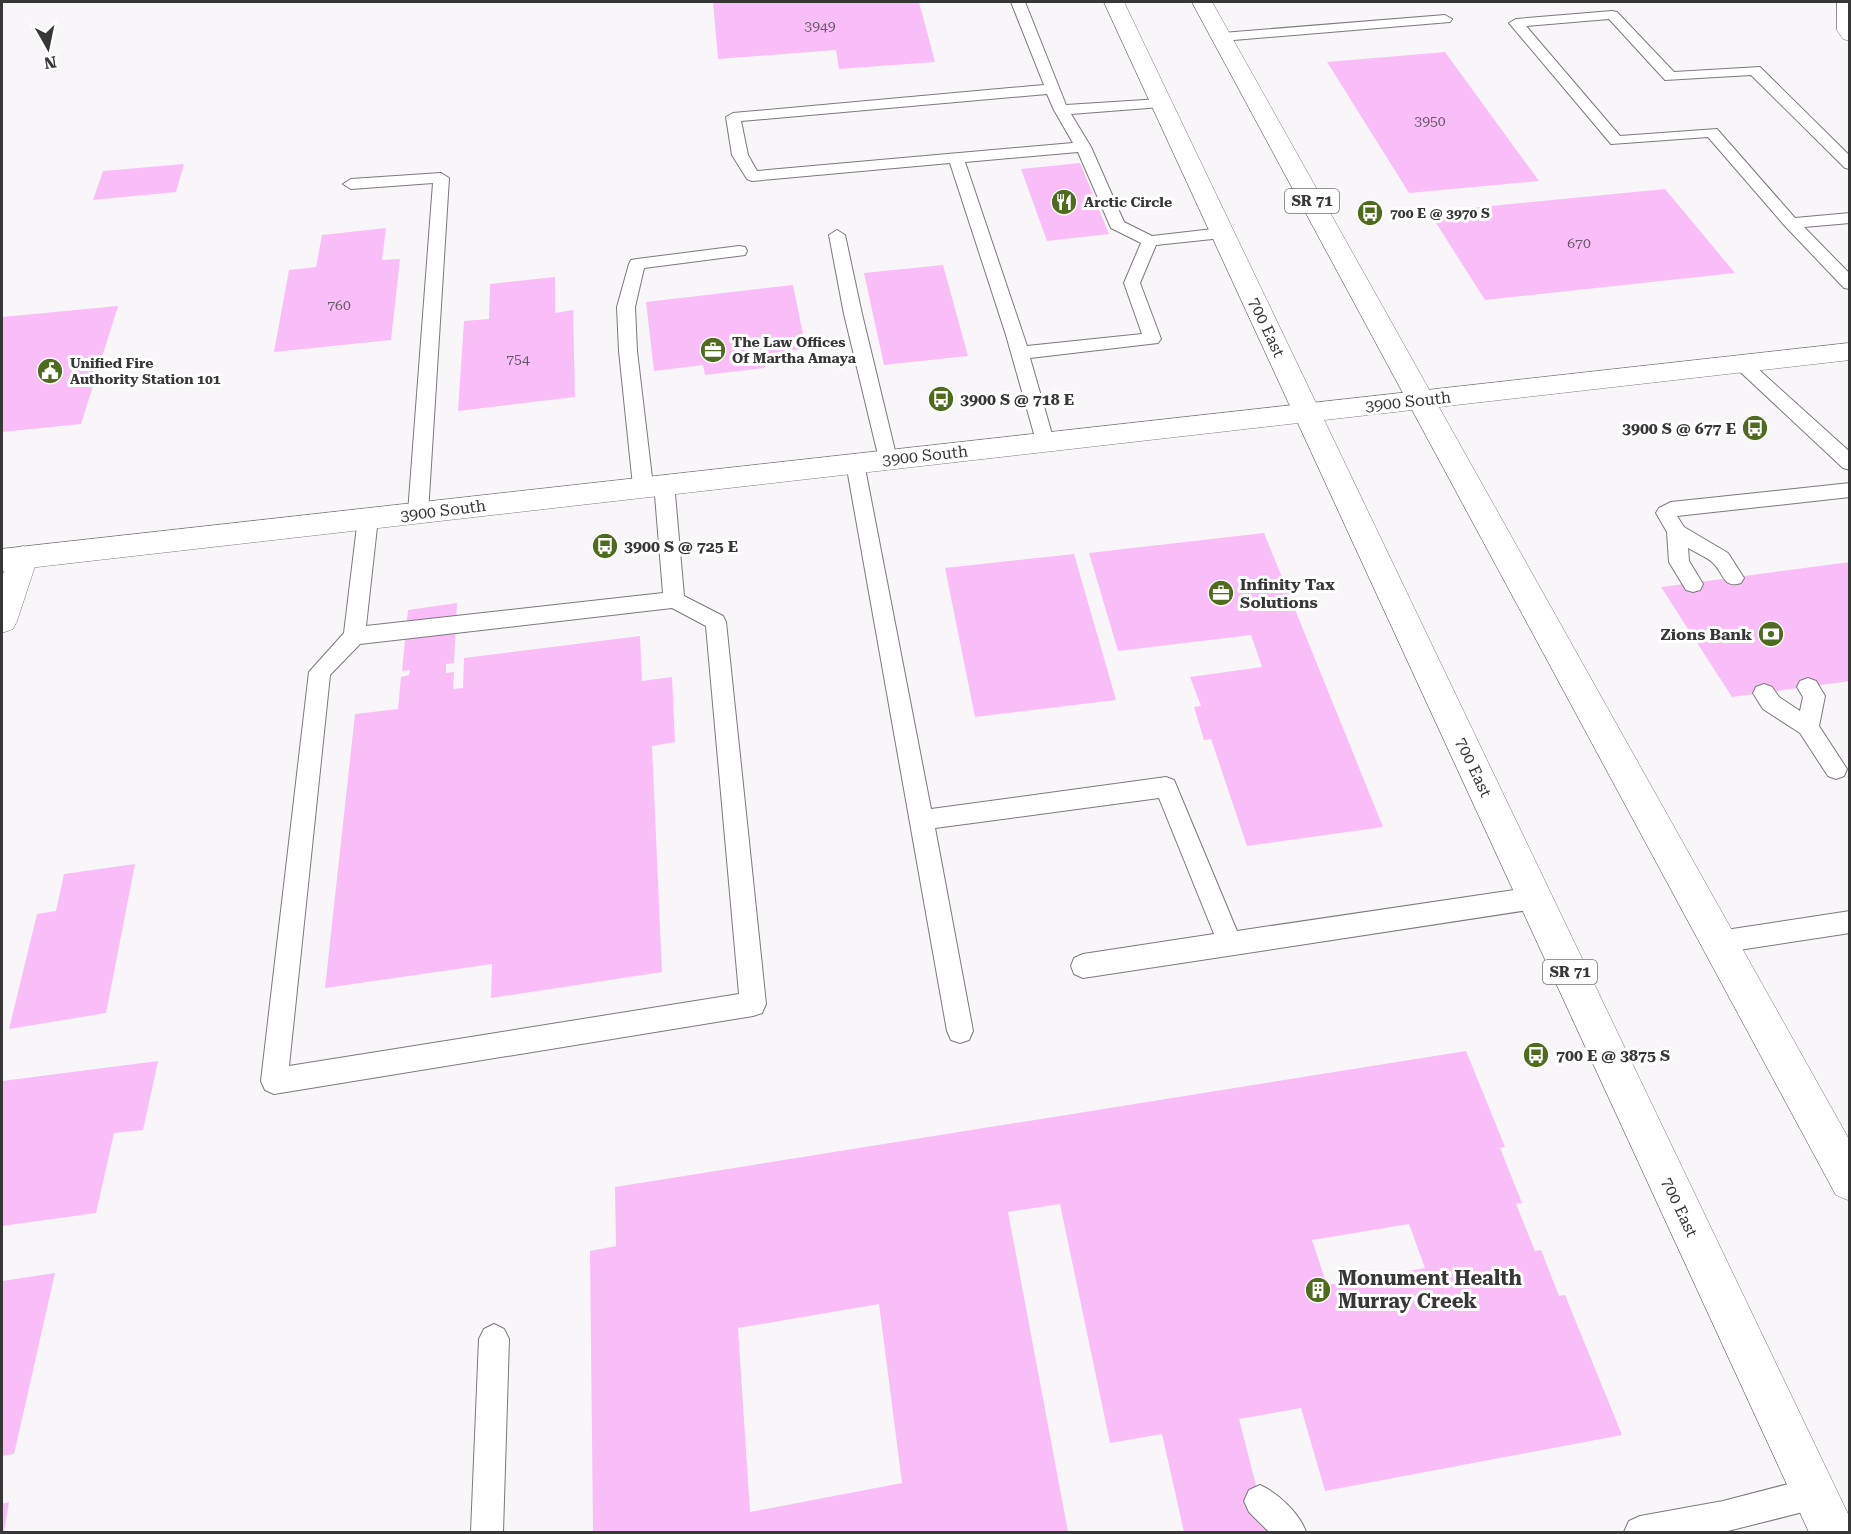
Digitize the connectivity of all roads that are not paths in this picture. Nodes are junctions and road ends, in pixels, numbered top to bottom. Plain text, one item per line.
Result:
1 (1018, 2) edge
2 (1114, 2) edge
3 (1202, 2) edge
4 (1847, 2) edge
5 (1445, 19) dead end
6 (1850, 35) edge
7 (1222, 37) junction
8 (1052, 89) junction
9 (1161, 103) junction
10 (1061, 110) junction
11 (1083, 147) junction
12 (956, 157) junction
13 (1850, 165) edge
14 (351, 184) dead end
15 (1850, 218) edge
16 (1791, 223) junction
17 (1222, 233) junction
18 (837, 235) dead end
19 (1150, 241) junction
20 (739, 251) dead end
21 (1850, 284) edge
22 (1850, 351) edge
23 (1020, 353) junction
24 (1742, 363) junction
25 (1421, 400) junction
26 (1307, 412) junction
27 (1045, 441) junction
28 (888, 459) junction
29 (855, 462) junction
30 (1850, 463) edge
31 (653, 485) junction
32 (1850, 490) edge
33 (418, 513) junction
34 (368, 518) junction
35 (1677, 532) junction
36 (12, 558) edge
37 (1734, 578) dead end
38 (1693, 584) dead end
39 (674, 600) junction
40 (2, 621) edge
41 (354, 636) junction
42 (1808, 687) dead end
43 (1764, 693) dead end
44 (1808, 727) junction
45 (1836, 769) dead end
46 (922, 820) junction
47 (1535, 898) junction
48 (1850, 922) edge
49 (1719, 942) junction
50 (1230, 943) junction
51 (1083, 966) dead end
52 (960, 1031) dead end
53 (1850, 1181) edge
54 (494, 1339) dead end
55 (1815, 1493) junction
56 (1260, 1501) dead end
57 (487, 1533) edge
58 (1290, 1533) edge
59 (1640, 1533) edge
60 (1833, 1533) edge

1 - 8 lane
2 - 9 main road, 700 East / SR 71
3 - 7 main road, SR 71
4 - 6 main road
5 - 7 lane
7 - 25 main road, SR 71
8 - 10 lane
8 - 12 lane
9 - 10 lane
9 - 17 main road, 700 East / SR 71
10 - 11 lane
11 - 12 lane
11 - 19 lane
12 - 23 lane
13 - 16 lane
14 - 33 lane
15 - 16 lane
16 - 21 lane
17 - 19 lane
17 - 26 main road, 700 East / SR 71
18 - 28 lane
19 - 23 lane
20 - 31 lane
22 - 24 main road, 3900 South
23 - 27 lane
24 - 25 main road, 3900 South
24 - 30 lane
25 - 26 main road, 3900 South
25 - 49 main road, SR 71
26 - 27 main road, 3900 South
26 - 47 main road, 700 East / SR 71
27 - 28 main road, 3900 South
28 - 29 main road, 3900 South
29 - 31 main road, 3900 South
29 - 46 lane
31 - 33 main road, 3900 South
31 - 39 lane
32 - 35 lane
33 - 34 main road, 3900 South
34 - 36 main road, 3900 South
34 - 41 lane
35 - 37 lane
35 - 38 lane
36 - 40 main road
39 - 41 lane
39 - 41 lane
42 - 44 lane
43 - 44 lane
44 - 45 lane
46 - 50 lane
46 - 52 lane
47 - 50 lane
47 - 55 main road, 700 East / SR 71
48 - 49 lane
49 - 53 main road, SR 71
50 - 51 lane
54 - 57 lane
55 - 59 lane
55 - 60 main road, 700 East / SR 71
56 - 58 lane

